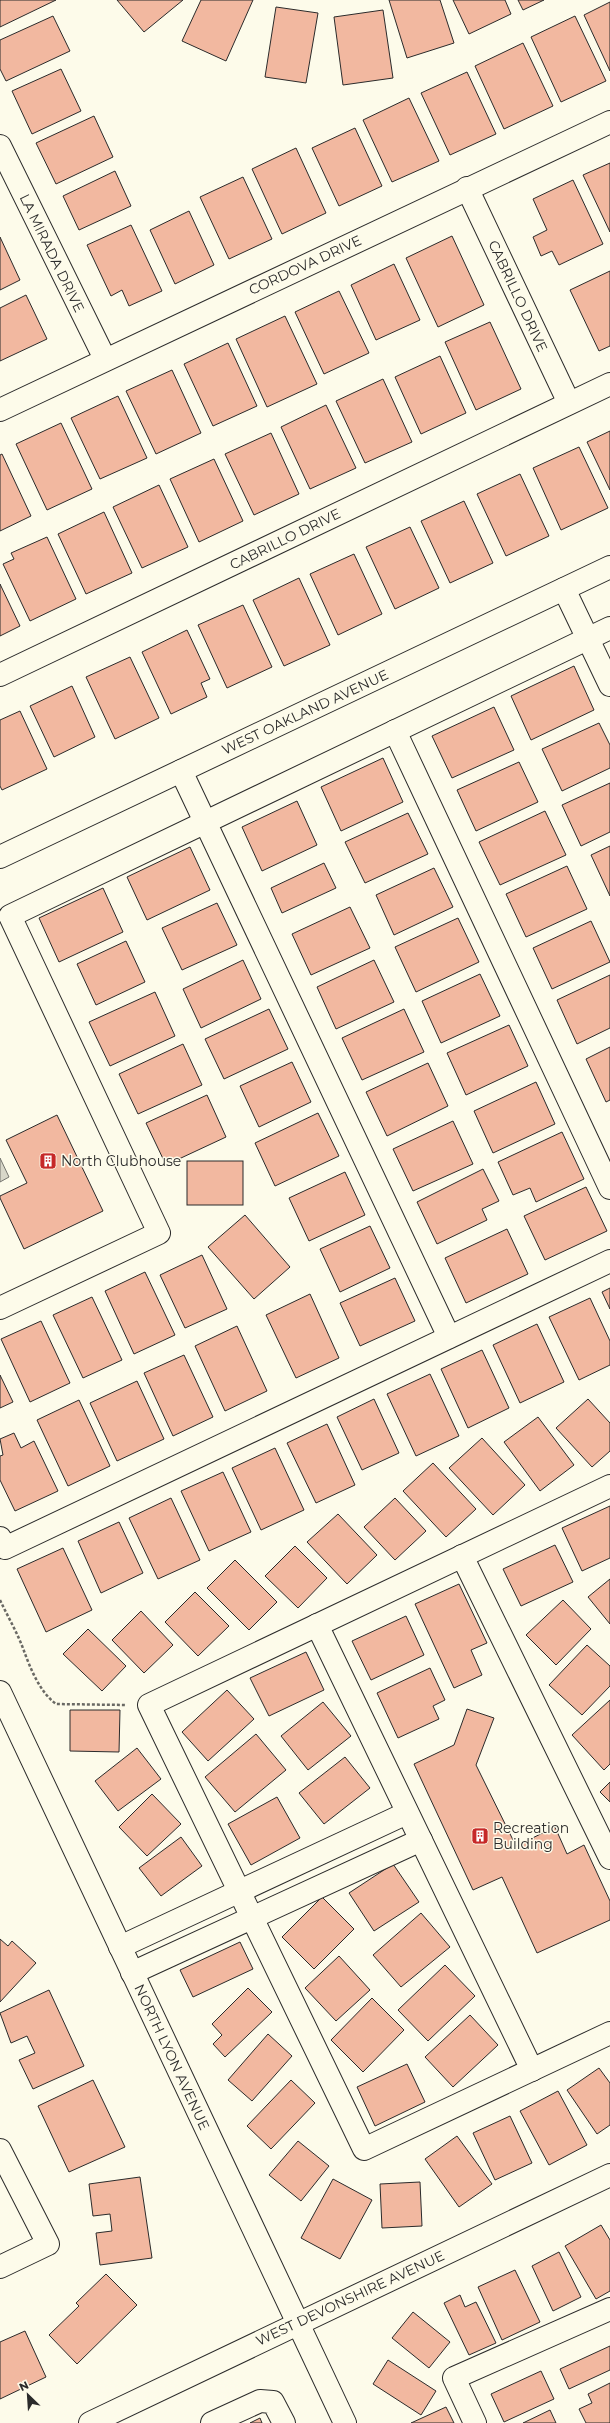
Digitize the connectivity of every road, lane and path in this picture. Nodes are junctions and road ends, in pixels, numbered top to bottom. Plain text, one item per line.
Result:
1 (610, 122) edge
2 (0, 146) edge
3 (467, 188) junction
4 (105, 359) junction
5 (610, 384) edge
6 (569, 403) junction
7 (0, 410) edge
8 (610, 568) edge
9 (564, 589) junction
10 (610, 628) edge
11 (588, 638) junction
12 (0, 675) edge
13 (610, 685) edge
14 (395, 731) junction
15 (181, 771) junction
16 (204, 823) junction
17 (0, 857) edge
18 (610, 1188) edge
19 (610, 1261) edge
20 (0, 1308) edge
21 (449, 1337) junction
22 (610, 1486) edge
23 (0, 1538) edge
24 (462, 1556) junction
25 (0, 1600) edge
26 (317, 1625) junction
27 (0, 1692) edge
28 (149, 1705) junction
29 (407, 1813) junction
30 (420, 1840) junction
31 (610, 1858) edge
32 (238, 1890) junction
33 (252, 1917) junction
34 (120, 1947) junction
35 (132, 1973) junction
36 (610, 2033) edge
37 (532, 2070) junction
38 (0, 2150) edge
39 (610, 2175) edge
40 (0, 2267) edge
41 (610, 2309) edge
42 (297, 2323) junction
43 (90, 2423) edge
44 (212, 2423) edge
45 (284, 2423) edge
46 (344, 2423) edge
47 (475, 2423) edge

1 - 3 street, CORDOVA DRIVE
2 - 4 street, LA MIRADA DRIVE
3 - 4 street, CORDOVA DRIVE
3 - 6 street, CABRILLO DRIVE
4 - 7 street, CORDOVA DRIVE
5 - 6 street, CABRILLO DRIVE
6 - 12 street, CABRILLO DRIVE
8 - 9 street, WEST OAKLAND AVENUE
9 - 11 street
9 - 15 street, WEST OAKLAND AVENUE
10 - 11 street
11 - 13 street
11 - 14 street
14 - 16 street
14 - 18 street
15 - 16 street
15 - 17 street, WEST OAKLAND AVENUE
16 - 20 street
16 - 21 street
19 - 21 street
21 - 23 street
22 - 24 street
24 - 26 street
24 - 31 street
25 - 28 path
26 - 28 street
26 - 29 street
27 - 34 street, NORTH LYON AVENUE
28 - 32 street
29 - 30 street
29 - 32 street
30 - 33 street
30 - 37 street
32 - 33 street
32 - 34 street
33 - 35 street
33 - 37 street
34 - 35 street, NORTH LYON AVENUE
35 - 42 street, NORTH LYON AVENUE
36 - 37 street
38 - 40 street
39 - 42 street, WEST DEVONSHIRE AVENUE
41 - 47 street
42 - 43 street, WEST DEVONSHIRE AVENUE
42 - 46 street, NORTH LYON AVENUE
44 - 45 street

